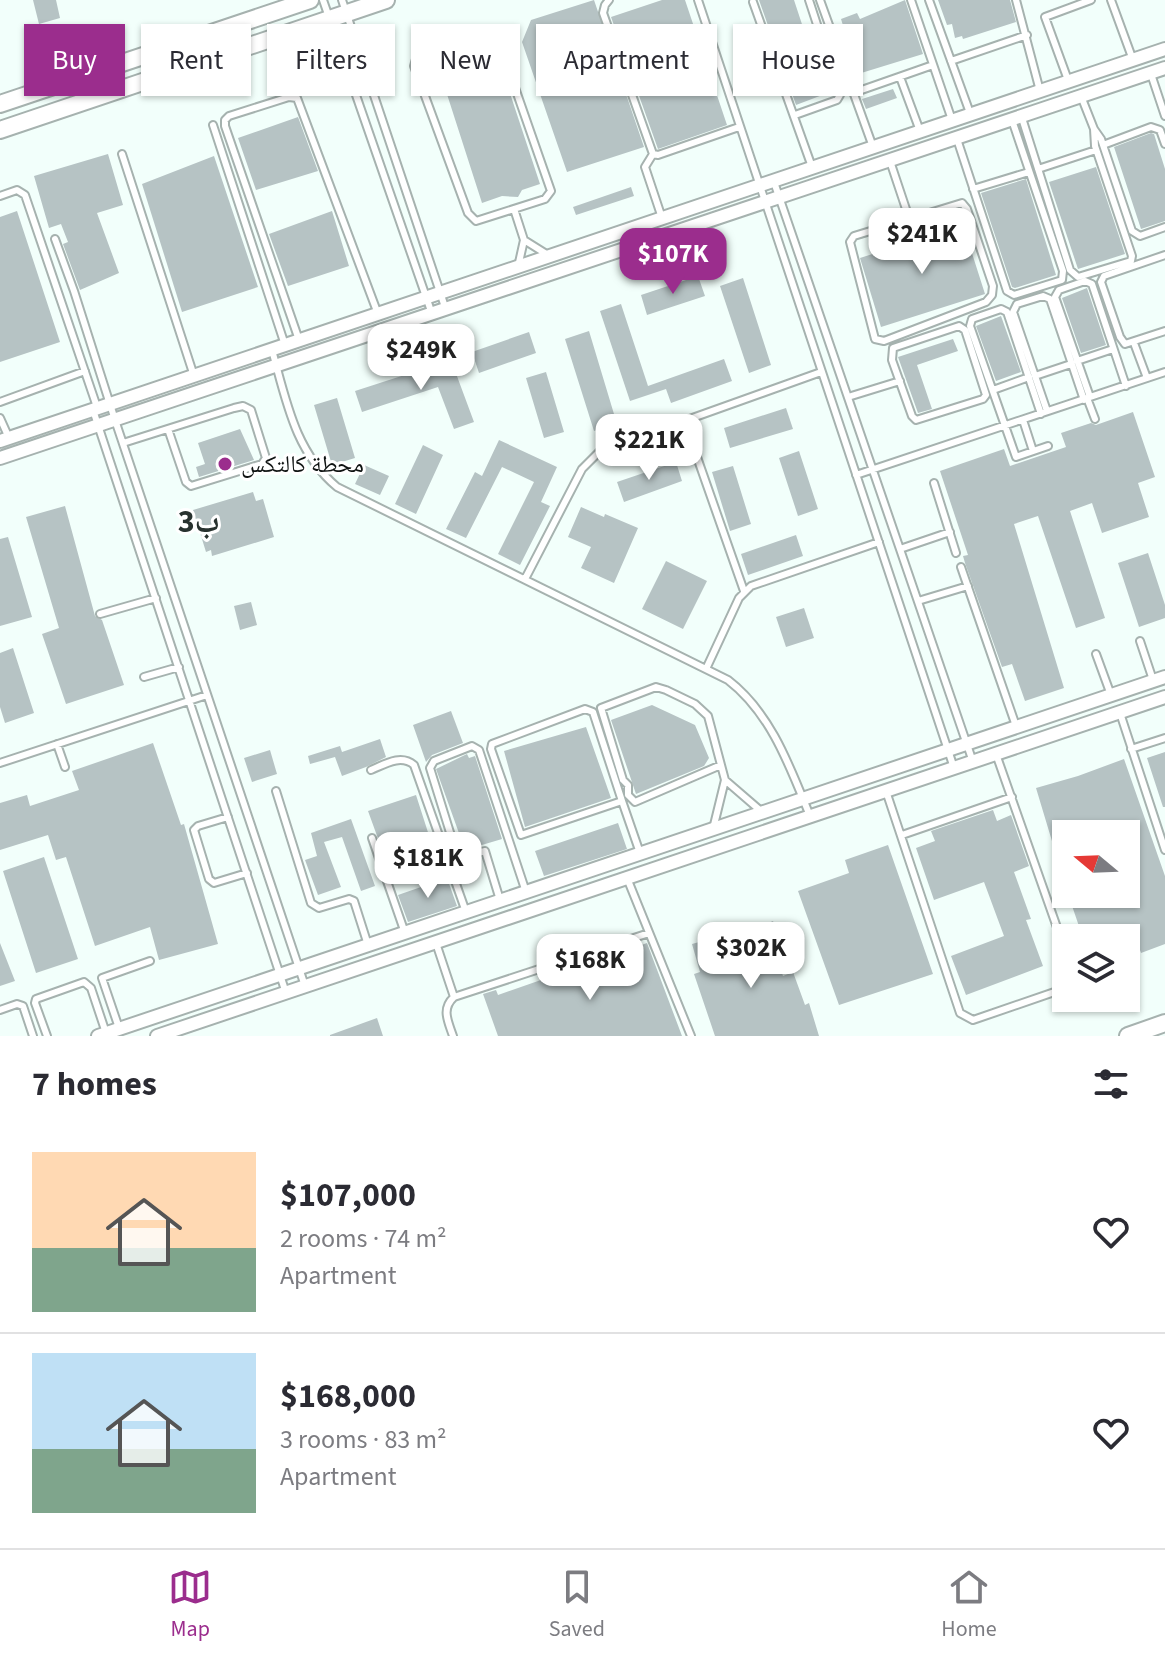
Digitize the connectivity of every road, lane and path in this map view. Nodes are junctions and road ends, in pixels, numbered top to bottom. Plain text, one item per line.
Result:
1 (310, 0) edge
2 (323, 0) edge
3 (386, 0) edge
4 (609, 0) edge
5 (698, 0) edge
6 (809, 0) edge
7 (820, 0) edge
8 (911, 0) edge
9 (929, 0) edge
10 (1016, 0) edge
11 (1091, 0) edge
12 (1111, 0) edge
13 (753, 2) edge
14 (344, 7) edge
15 (329, 19) junction
16 (829, 24) edge
17 (1027, 35) junction
18 (1165, 49) edge
19 (1133, 60) junction
20 (951, 61) junction
21 (933, 65) junction
22 (1165, 68) edge
23 (1151, 73) junction
24 (900, 77) junction
25 (1068, 81) junction
26 (863, 90) edge
27 (1040, 91) junction
28 (854, 96) edge
29 (1081, 96) junction
30 (0, 104) edge
31 (971, 114) junction
32 (795, 115) junction
33 (1165, 116) edge
34 (1017, 118) junction
35 (952, 120) junction
36 (213, 125) dead end
37 (739, 127) junction
38 (1094, 129) junction
39 (0, 130) edge
40 (920, 131) junction
41 (957, 139) junction
42 (1165, 144) edge
43 (1103, 145) junction
44 (873, 147) junction
45 (1096, 150) junction
46 (122, 154) dead end
47 (653, 154) junction
48 (890, 161) junction
49 (812, 167) junction
50 (1038, 169) junction
51 (1029, 172) junction
52 (773, 180) junction
53 (759, 185) junction
54 (973, 189) junction
55 (0, 196) edge
56 (779, 198) junction
57 (765, 203) junction
58 (514, 209) junction
59 (662, 218) junction
60 (909, 218) junction
61 (1165, 227) edge
62 (55, 239) dead end
63 (524, 240) junction
64 (1165, 255) edge
65 (549, 256) junction
66 (518, 267) junction
67 (440, 293) junction
68 (426, 298) junction
69 (446, 310) junction
70 (378, 314) junction
71 (432, 314) junction
72 (1165, 331) edge
73 (299, 340) junction
74 (1134, 343) junction
75 (285, 345) junction
76 (1113, 349) junction
77 (271, 350) junction
78 (1074, 363) junction
79 (276, 366) junction
80 (85, 371) junction
81 (821, 372) junction
82 (1165, 372) edge
83 (194, 376) junction
84 (1032, 377) junction
85 (1147, 378) junction
86 (900, 381) junction
87 (1126, 386) junction
88 (993, 390) junction
89 (848, 397) junction
90 (1087, 398) junction
91 (0, 402) edge
92 (100, 407) junction
93 (1044, 412) junction
94 (0, 418) edge
95 (1095, 419) dead end
96 (115, 420) junction
97 (684, 420) junction
98 (1023, 420) junction
99 (1005, 425) junction
100 (98, 426) junction
101 (168, 429) junction
102 (4, 439) edge
103 (123, 443) junction
104 (1048, 446) dead end
105 (1033, 451) junction
106 (0, 458) edge
107 (872, 469) junction
108 (856, 475) junction
109 (934, 483) dead end
110 (950, 532) junction
111 (879, 542) junction
112 (900, 549) junction
113 (956, 553) dead end
114 (961, 567) dead end
115 (525, 579) junction
116 (968, 586) junction
117 (744, 591) junction
118 (156, 598) junction
119 (918, 601) junction
120 (100, 614) dead end
121 (1140, 641) dead end
122 (1096, 654) dead end
123 (179, 667) junction
124 (706, 669) junction
125 (144, 677) dead end
126 (1159, 678) edge
127 (207, 695) junction
128 (1111, 695) junction
129 (1165, 697) edge
130 (190, 701) junction
131 (1119, 712) junction
132 (1016, 727) junction
133 (1165, 738) edge
134 (57, 744) junction
135 (966, 744) junction
136 (1131, 749) junction
137 (948, 750) junction
138 (996, 754) junction
139 (973, 762) junction
140 (0, 763) edge
141 (721, 765) junction
142 (65, 767) dead end
143 (954, 768) junction
144 (371, 770) dead end
145 (725, 780) junction
146 (276, 791) dead end
147 (886, 791) junction
148 (1012, 797) junction
149 (803, 798) junction
150 (622, 801) junction
151 (762, 812) junction
152 (810, 816) junction
153 (228, 817) junction
154 (713, 829) junction
155 (902, 835) junction
156 (372, 838) dead end
157 (1165, 850) edge
158 (640, 853) junction
159 (446, 854) junction
160 (247, 873) junction
161 (385, 876) junction
162 (627, 878) junction
163 (526, 892) junction
164 (500, 901) junction
165 (466, 912) junction
166 (1056, 924) edge
167 (405, 933) junction
168 (649, 933) junction
169 (435, 942) junction
170 (368, 945) junction
171 (150, 961) dead end
172 (299, 968) junction
173 (280, 975) junction
174 (305, 986) junction
175 (286, 993) junction
176 (1052, 993) edge
177 (454, 997) junction
178 (0, 1010) edge
179 (1165, 1023) edge
180 (120, 1029) junction
181 (176, 1033) edge
182 (102, 1035) edge
183 (33, 1036) edge
184 (47, 1036) edge
185 (157, 1036) edge
186 (453, 1036) edge
187 (691, 1036) edge
188 (1128, 1036) edge

1 - 30 street
2 - 15 lane
3 - 14 street
4 - 47 lane
5 - 37 lane
6 - 32 lane
7 - 16 lane
8 - 21 lane
9 - 20 lane
10 - 17 lane
11 - 25 lane
12 - 19 lane
13 - 32 lane
14 - 15 street
14 - 67 lane
15 - 39 street
15 - 68 lane
17 - 20 lane
17 - 27 lane
18 - 19 street
19 - 25 street
20 - 31 lane
21 - 24 lane
21 - 35 lane
22 - 23 street
23 - 29 street
23 - 33 lane
24 - 26 lane
24 - 40 lane
25 - 27 street
27 - 31 street
28 - 44 lane
29 - 34 street
29 - 38 lane
31 - 35 street
32 - 49 lane
34 - 41 street
34 - 50 lane
34 - 51 lane
35 - 40 street
36 - 75 lane
37 - 47 lane
37 - 53 lane
38 - 43 lane
38 - 45 lane
40 - 44 street
41 - 48 street
41 - 54 lane
42 - 43 lane
43 - 61 lane
44 - 49 street
45 - 50 lane
45 - 50 lane
46 - 83 lane
47 - 59 lane
48 - 56 street
48 - 60 lane
49 - 52 street
51 - 54 lane
51 - 54 lane
52 - 53 street
52 - 56 lane
53 - 57 lane
53 - 59 street
55 - 80 lane
56 - 57 street
56 - 89 lane
57 - 69 street
57 - 81 lane
58 - 58 lane
58 - 63 lane
59 - 65 street
60 - 60 lane
62 - 92 lane
63 - 65 lane
63 - 66 lane
64 - 74 lane
65 - 66 street
66 - 67 street
67 - 68 street
67 - 69 lane
68 - 70 street
68 - 71 lane
69 - 71 street
70 - 73 street
70 - 73 lane
71 - 79 street
72 - 74 lane
73 - 75 street
74 - 85 lane
75 - 77 street
76 - 78 lane
76 - 78 lane
76 - 87 lane
77 - 79 lane
77 - 83 street
78 - 84 lane
78 - 84 lane
78 - 90 lane
79 - 96 street
79 - 115 lane
80 - 91 lane
80 - 92 lane
81 - 97 lane
81 - 108 lane
82 - 85 lane
83 - 92 street
84 - 88 lane
84 - 88 lane
84 - 93 lane
85 - 87 lane
86 - 86 lane
86 - 89 lane
87 - 90 lane
88 - 99 lane
89 - 107 lane
90 - 93 lane
90 - 95 lane
92 - 96 lane
92 - 100 lane
92 - 102 street
93 - 98 lane
94 - 102 lane
96 - 100 street
96 - 103 lane
97 - 115 lane
97 - 117 lane
98 - 99 lane
98 - 105 lane
99 - 105 lane
99 - 107 lane
100 - 106 street
100 - 118 lane
101 - 101 lane
101 - 103 lane
103 - 127 lane
104 - 105 lane
107 - 108 lane
107 - 112 lane
108 - 111 lane
109 - 110 lane
110 - 112 lane
110 - 113 lane
111 - 117 lane
111 - 137 lane
112 - 119 lane
114 - 116 lane
115 - 124 lane
116 - 119 lane
116 - 132 lane
117 - 124 lane
118 - 120 lane
118 - 123 lane
119 - 135 lane
121 - 126 lane
122 - 128 lane
123 - 125 lane
123 - 130 lane
124 - 149 lane
126 - 128 street
127 - 130 lane
127 - 172 lane
128 - 132 street
129 - 131 street
130 - 134 lane
130 - 153 lane
131 - 136 lane
131 - 138 street
132 - 135 street
133 - 136 lane
134 - 140 lane
134 - 142 lane
135 - 137 street
135 - 139 lane
136 - 157 lane
137 - 143 lane
137 - 149 street
138 - 139 street
138 - 148 lane
139 - 143 street
141 - 141 lane
141 - 145 lane
143 - 147 street
144 - 159 lane
145 - 151 lane
145 - 154 lane
146 - 170 lane
147 - 152 street
147 - 155 lane
148 - 155 lane
148 - 166 lane
149 - 151 street
149 - 152 lane
150 - 150 lane
150 - 158 lane
151 - 154 street
152 - 162 street
153 - 160 lane
153 - 160 lane
154 - 158 street
155 - 176 lane
156 - 161 lane
158 - 163 street
159 - 161 lane
159 - 165 lane
160 - 173 lane
161 - 167 lane
162 - 168 lane
162 - 169 street
163 - 164 street
163 - 164 lane
164 - 165 street
165 - 167 street
167 - 170 street
168 - 177 lane
168 - 187 lane
169 - 174 street
169 - 177 lane
170 - 172 street
171 - 180 lane
172 - 173 street
172 - 174 lane
173 - 175 lane
173 - 180 street
174 - 175 street
175 - 181 street
177 - 186 lane
178 - 183 lane
179 - 188 street
180 - 182 street
181 - 185 street
182 - 184 lane

